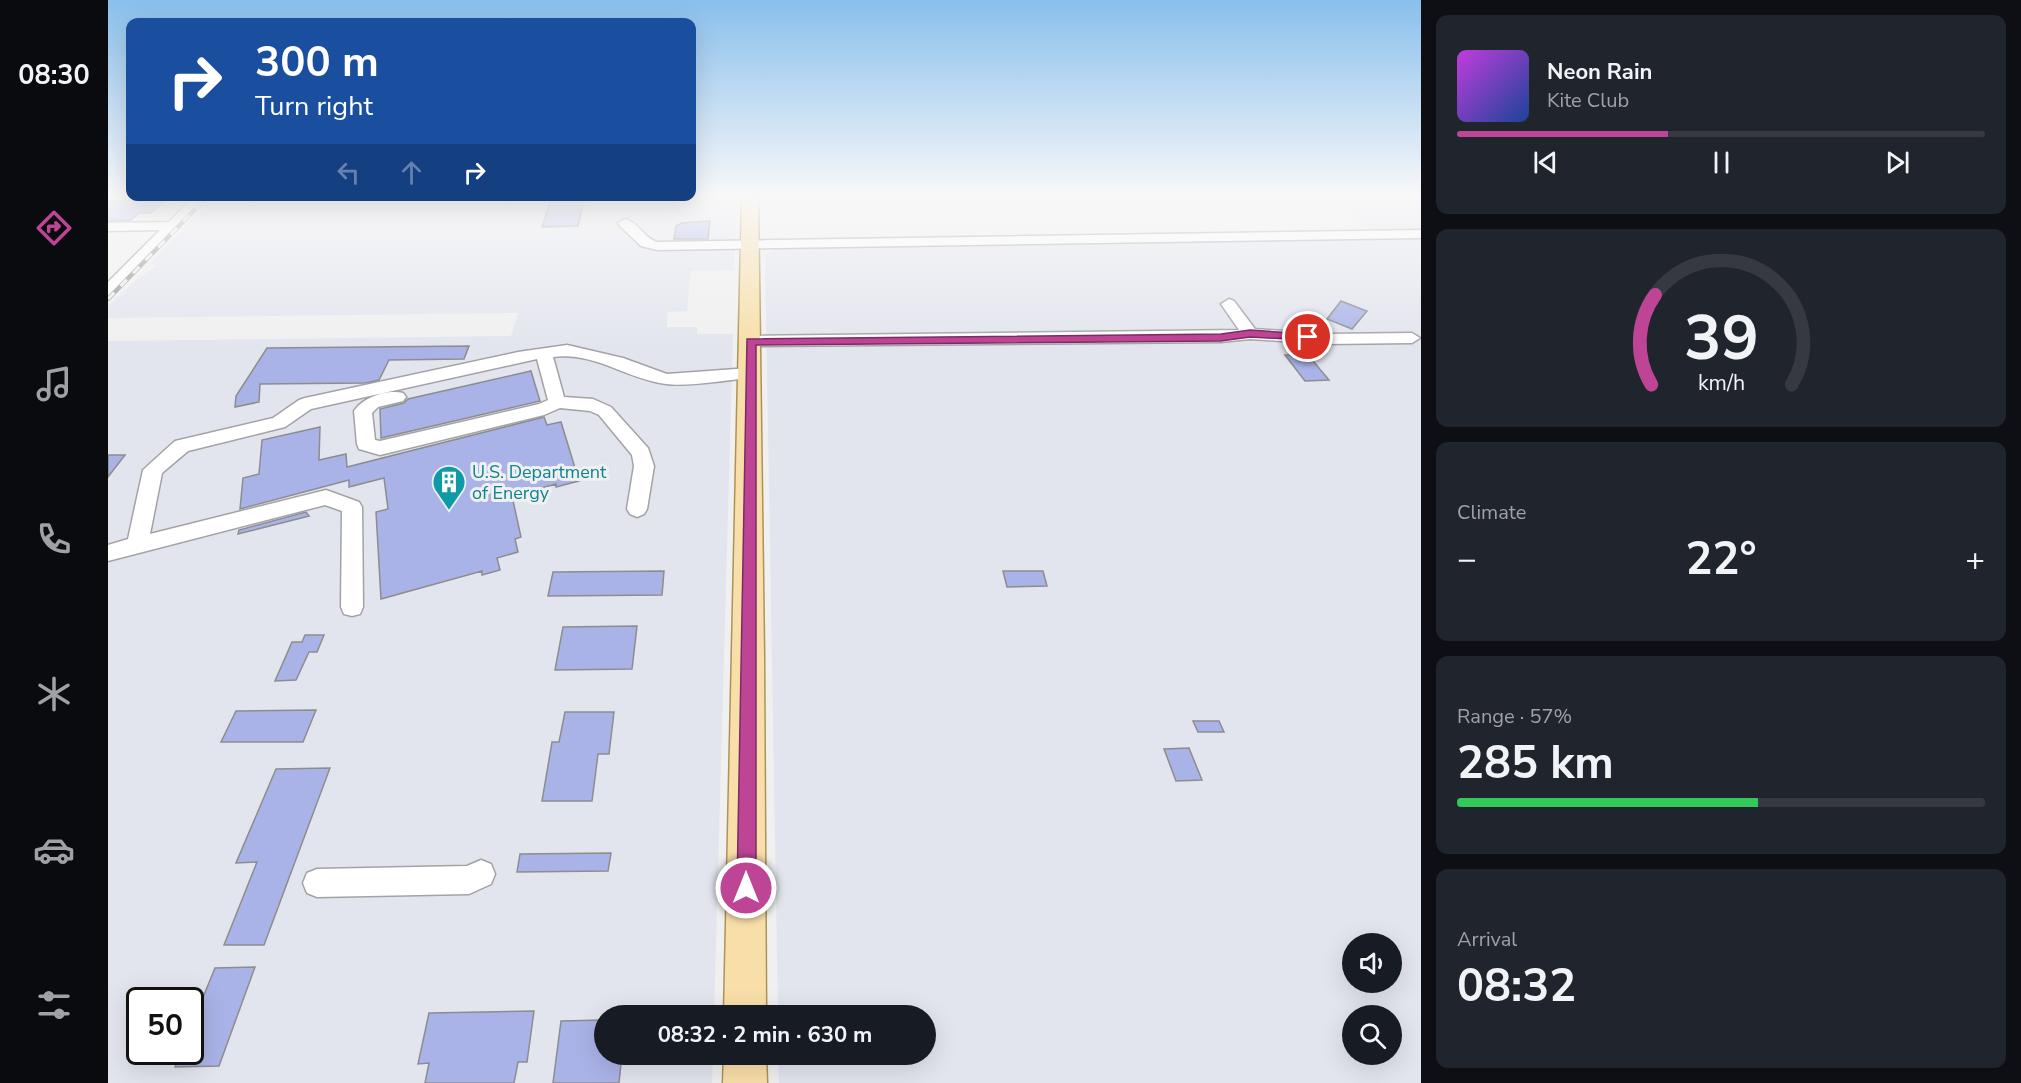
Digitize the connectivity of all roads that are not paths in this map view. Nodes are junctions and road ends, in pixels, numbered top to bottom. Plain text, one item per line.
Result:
1 (152, 246) edge
2 (655, 246) edge
3 (679, 246) edge
4 (751, 246) edge
5 (108, 267) edge
6 (131, 267) junction
7 (108, 291) edge
8 (1229, 304) dead end
9 (1250, 334) junction
10 (1412, 338) dead end
11 (750, 342) junction
12 (546, 358) junction
13 (750, 373) junction
14 (557, 402) junction
15 (637, 509) dead end
16 (137, 545) junction
17 (108, 553) edge
18 (352, 608) dead end
19 (481, 874) dead end
20 (317, 883) dead end
21 (745, 1005) edge
22 (745, 1065) edge
23 (745, 1083) edge

1 - 6 street
2 - 3 street
4 - 11 main road
5 - 6 street
6 - 7 street
8 - 9 street
9 - 10 street
9 - 11 street
11 - 13 main road
12 - 13 street
12 - 14 street
12 - 14 street
12 - 16 street
13 - 21 main road
14 - 15 street
16 - 17 street
16 - 18 street
19 - 20 street
22 - 23 main road

